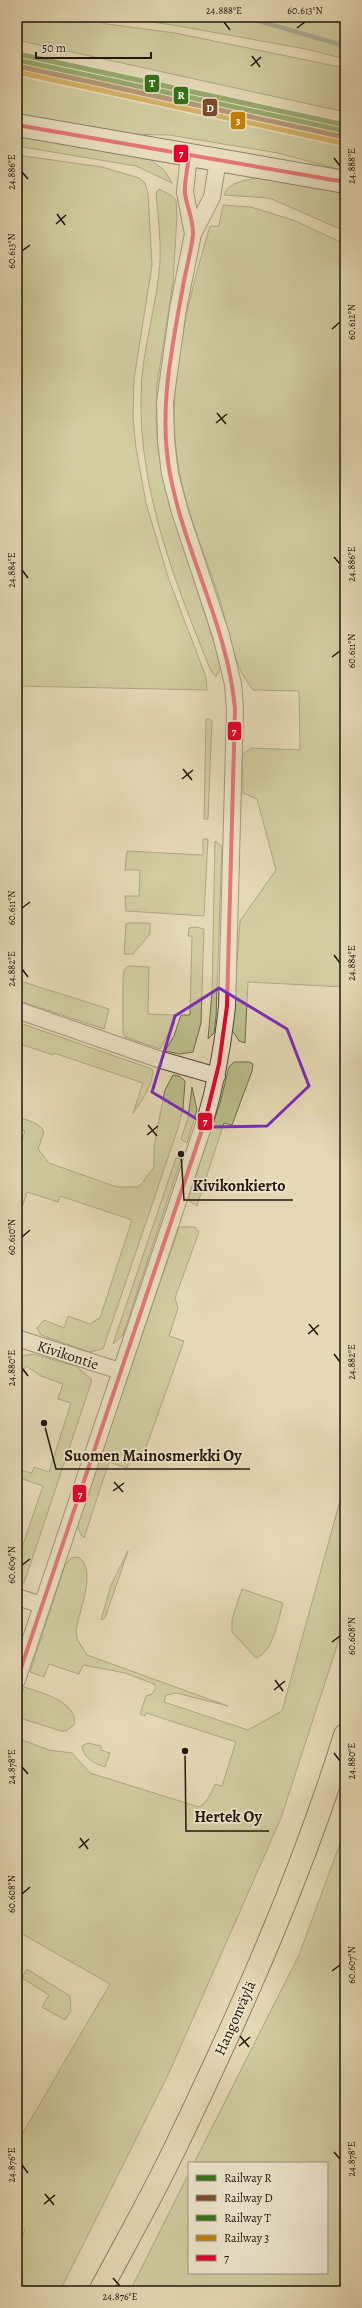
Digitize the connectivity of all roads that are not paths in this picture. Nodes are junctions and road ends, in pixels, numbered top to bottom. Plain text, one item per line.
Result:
1 (17, 125) edge
2 (189, 155) junction
3 (218, 160) junction
4 (345, 182) edge
5 (193, 234) junction
6 (17, 1010) edge
7 (217, 1076) junction
8 (17, 1338) edge
9 (120, 1371) junction
10 (17, 1597) edge
11 (42, 1605) junction
12 (17, 1680) edge
13 (345, 1735) edge
14 (100, 2291) edge

1 - 2 main road
2 - 3 main road
2 - 5 street
3 - 4 main road
3 - 5 street
5 - 7 street
6 - 7 street
7 - 9 street
8 - 9 street, Kivikontie
9 - 11 street
10 - 11 street
11 - 12 street
13 - 14 highway, Hangonväylä

